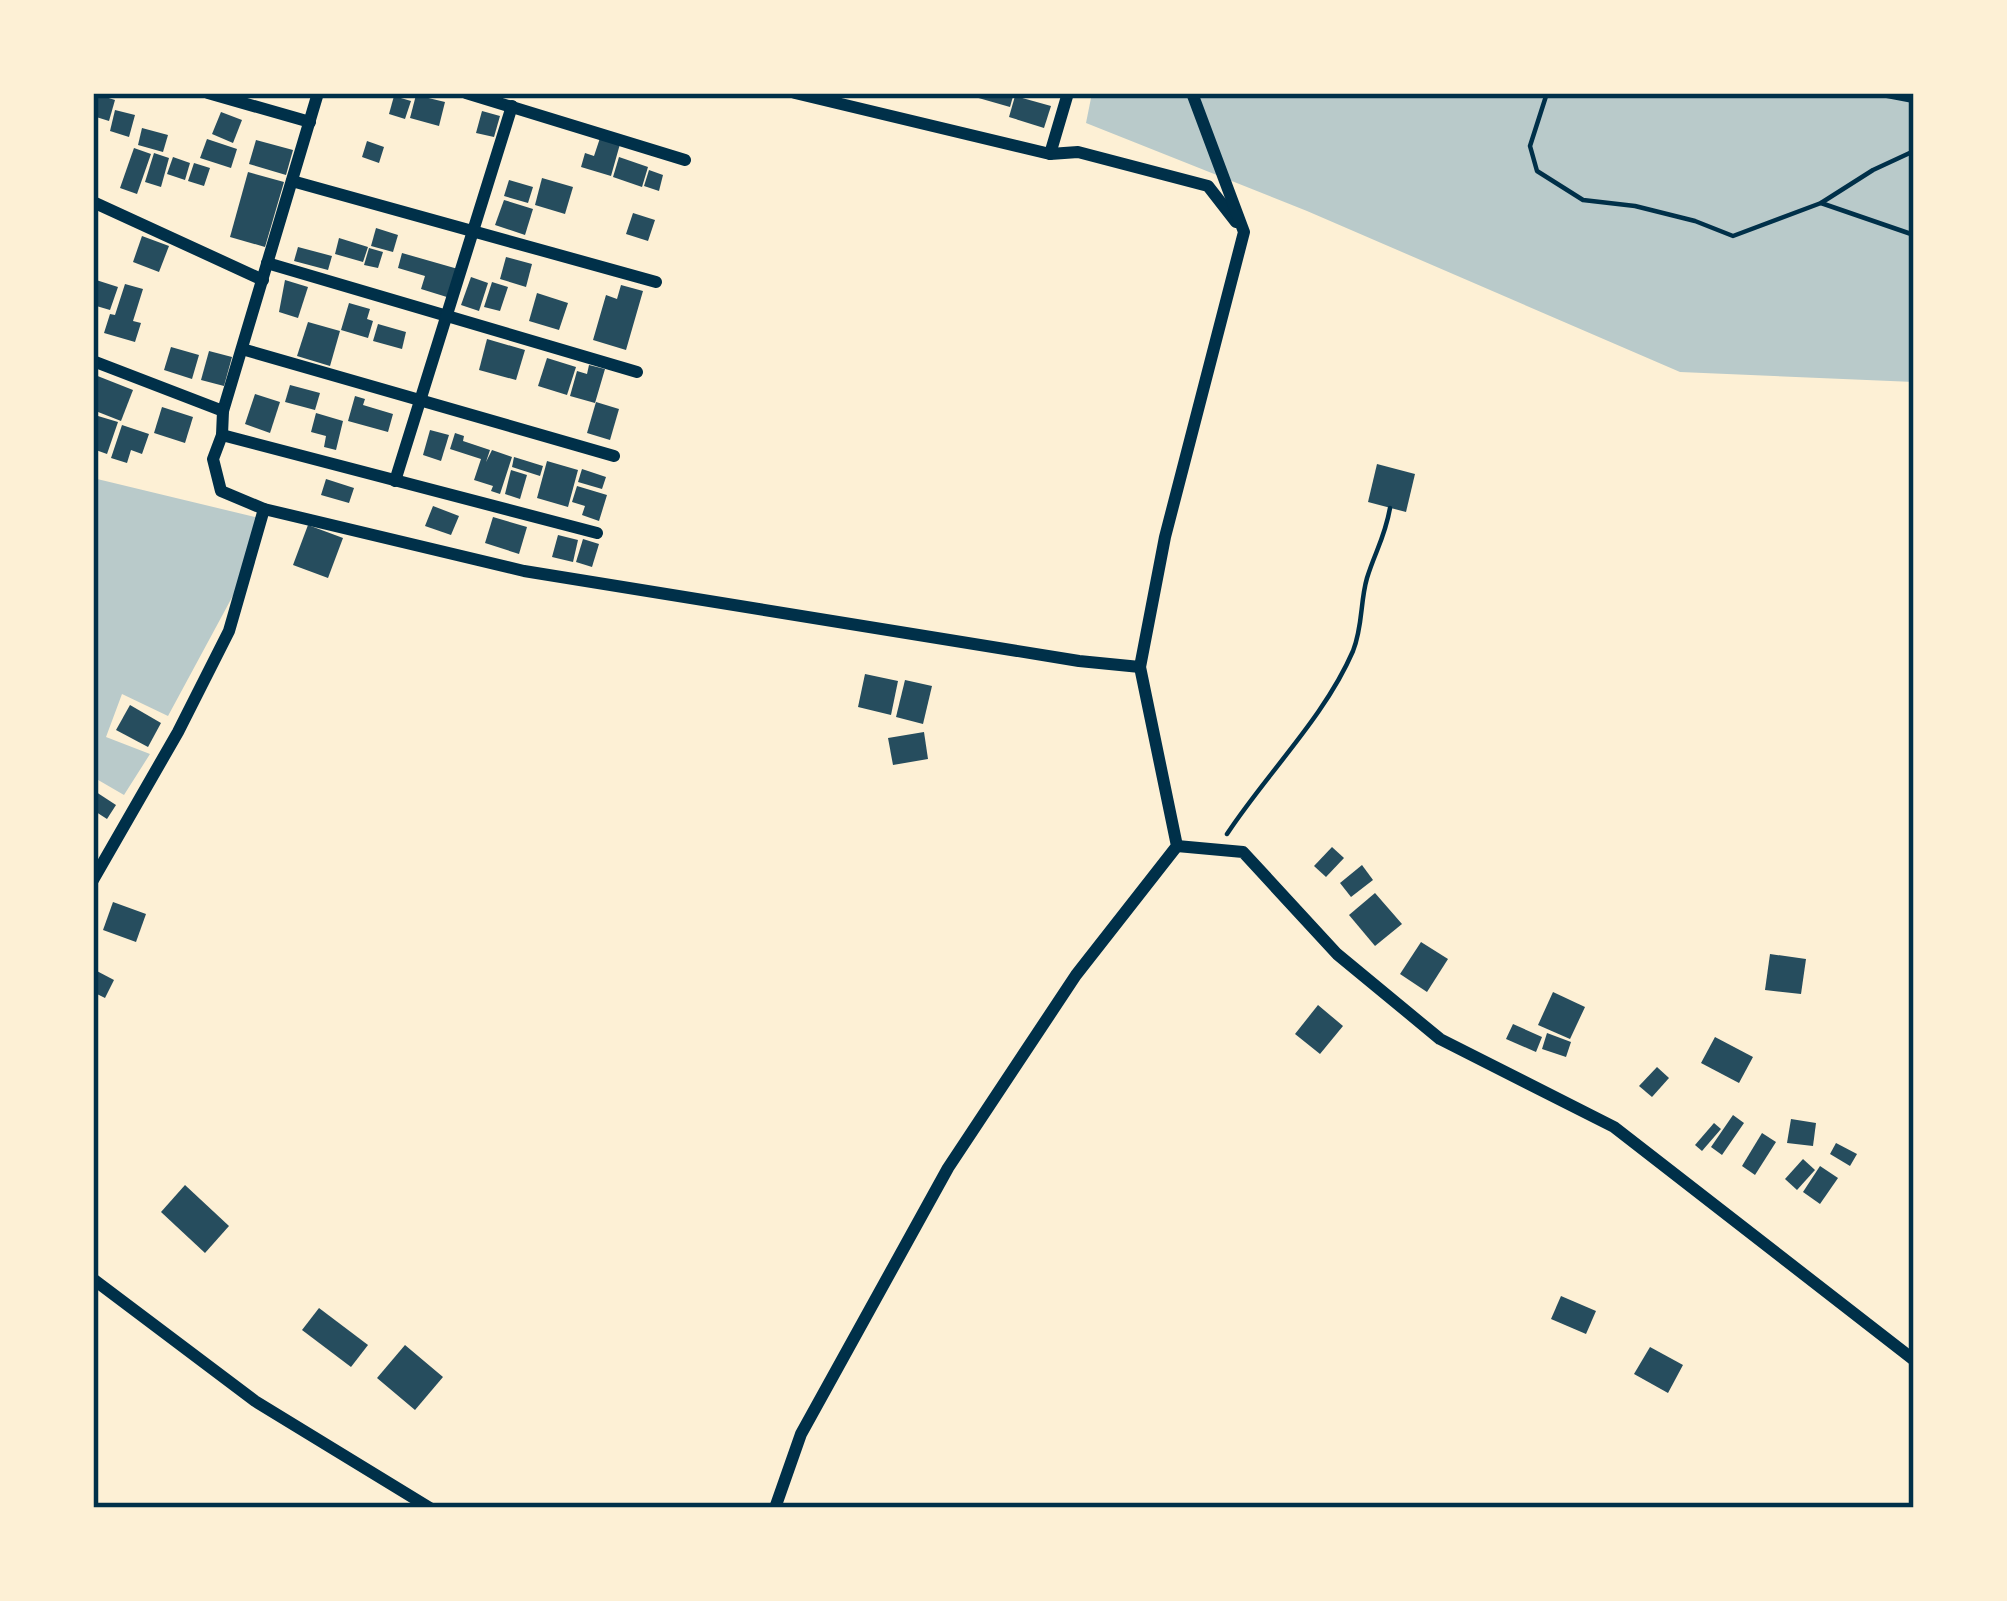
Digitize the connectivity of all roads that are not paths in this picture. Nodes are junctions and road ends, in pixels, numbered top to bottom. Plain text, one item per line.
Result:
1 (208, 93) edge
2 (319, 93) edge
3 (466, 93) edge
4 (795, 93) edge
5 (1068, 93) edge
6 (1192, 93) edge
7 (512, 106) junction
8 (310, 122) junction
9 (1050, 154) junction
10 (685, 160) dead end
11 (292, 181) junction
12 (93, 202) edge
13 (1244, 232) junction
14 (472, 233) junction
15 (267, 263) junction
16 (262, 280) junction
17 (656, 281) dead end
18 (446, 316) junction
19 (242, 349) junction
20 (93, 362) edge
21 (637, 372) dead end
22 (420, 402) junction
23 (223, 411) junction
24 (222, 435) junction
25 (614, 456) dead end
26 (395, 481) junction
27 (264, 509) junction
28 (597, 533) dead end
29 (1141, 667) junction
30 (1177, 846) junction
31 (93, 880) edge
32 (93, 1279) edge
33 (1914, 1360) edge
34 (430, 1508) edge
35 (775, 1508) edge

1 - 8 street
2 - 8 street
3 - 7 street
4 - 9 street
5 - 9 street
6 - 13 street
7 - 10 street
7 - 14 street
8 - 11 street
9 - 13 street
11 - 14 street
11 - 15 street
12 - 16 street
13 - 29 street
14 - 17 street
14 - 18 street
15 - 16 street
15 - 18 street
16 - 19 street
18 - 21 street
18 - 22 street
19 - 22 street
19 - 23 street
20 - 23 street
22 - 25 street
22 - 26 street
23 - 24 street
24 - 26 street
24 - 27 street
26 - 28 street
27 - 29 street
27 - 31 street
29 - 30 street
30 - 33 street
30 - 35 street
32 - 34 street

